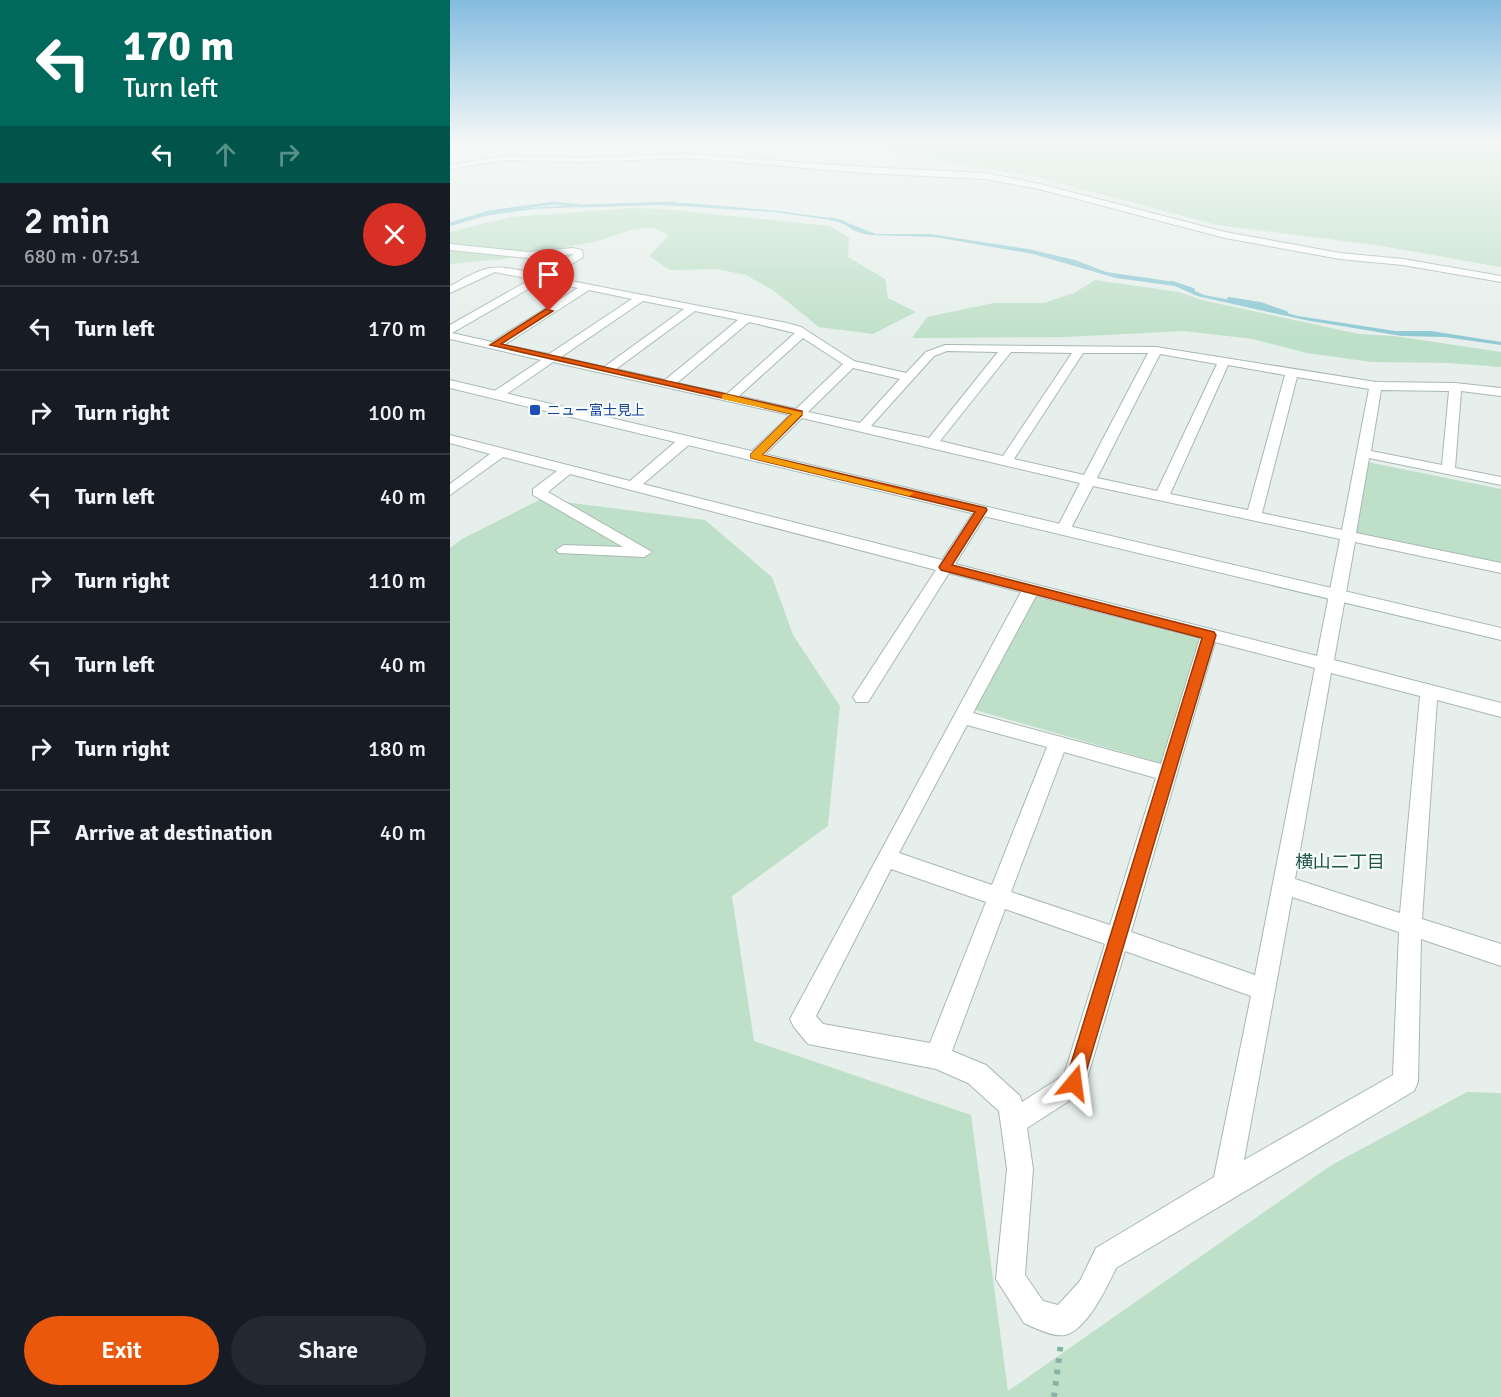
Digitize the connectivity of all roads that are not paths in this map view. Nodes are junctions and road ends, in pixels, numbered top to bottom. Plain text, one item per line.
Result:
1 (1126, 209) edge
2 (450, 248) edge
3 (538, 278) junction
4 (1501, 279) edge
5 (586, 288) junction
6 (450, 290) edge
7 (640, 298) junction
8 (692, 308) junction
9 (747, 318) junction
10 (450, 330) edge
11 (802, 333) junction
12 (450, 336) edge
13 (494, 345) junction
14 (1007, 349) junction
15 (1080, 349) junction
16 (1156, 350) junction
17 (551, 358) junction
18 (1224, 362) junction
19 (850, 364) junction
20 (607, 370) junction
21 (1292, 373) junction
22 (907, 377) junction
23 (450, 384) edge
24 (668, 384) junction
25 (1377, 386) junction
26 (1455, 387) junction
27 (1501, 392) edge
28 (497, 395) junction
29 (730, 398) junction
30 (799, 413) junction
31 (863, 427) junction
32 (450, 439) edge
33 (686, 440) junction
34 (932, 443) junction
35 (501, 452) junction
36 (1363, 453) junction
37 (754, 456) junction
38 (1006, 461) junction
39 (568, 469) junction
40 (1448, 470) junction
41 (1090, 481) junction
42 (1501, 481) edge
43 (633, 486) junction
44 (450, 491) edge
45 (1162, 496) junction
46 (982, 510) junction
47 (1254, 515) junction
48 (1063, 530) junction
49 (1348, 534) junction
50 (564, 550) dead end
51 (945, 567) junction
52 (1501, 568) edge
53 (1031, 589) junction
54 (1337, 595) junction
55 (1501, 634) edge
56 (1209, 635) junction
57 (1323, 664) junction
58 (1429, 692) junction
59 (862, 697) dead end
60 (1501, 710) edge
61 (962, 717) junction
62 (1058, 743) junction
63 (1167, 773) junction
64 (886, 858) junction
65 (1283, 885) junction
66 (998, 897) junction
67 (1410, 926) junction
68 (1117, 938) junction
69 (1501, 955) edge
70 (1264, 988) junction
71 (937, 1057) junction
72 (1014, 1122) junction
73 (1226, 1185) junction

1 - 4 street
2 - 3 street
3 - 5 street
3 - 6 street
3 - 10 street
5 - 7 street
5 - 13 street
7 - 8 street
7 - 17 street
8 - 9 street
8 - 20 street
9 - 11 street
9 - 24 street
11 - 19 street
11 - 29 street
12 - 13 street
13 - 17 street
14 - 15 street
14 - 22 street
14 - 34 street
15 - 16 street
15 - 38 street
16 - 18 street
16 - 41 street
17 - 20 street
17 - 28 street
18 - 21 street
18 - 45 street
19 - 22 street
19 - 30 street
20 - 24 street
21 - 25 street
21 - 47 street
22 - 31 street
23 - 28 street
24 - 29 street
25 - 26 street
25 - 36 street
26 - 27 street
26 - 40 street
28 - 33 street
29 - 30 street
30 - 31 street
30 - 37 street
31 - 34 street
32 - 35 street
33 - 37 street
33 - 43 street
34 - 38 street
35 - 39 street
35 - 44 street
36 - 40 street
36 - 49 street
37 - 46 street
38 - 41 street
39 - 43 street
39 - 50 street
40 - 42 street
41 - 45 street
41 - 48 street
43 - 51 street
45 - 47 street
46 - 48 street
46 - 51 street
47 - 49 street
48 - 54 street
49 - 52 street
49 - 54 street
51 - 53 street
51 - 59 street
53 - 56 street
53 - 61 street
54 - 55 street
54 - 57 street
56 - 57 street
56 - 63 street
57 - 58 street
57 - 65 street
58 - 60 street
58 - 67 street
61 - 62 street
61 - 64 street
62 - 63 street
62 - 66 street
63 - 68 street
64 - 66 street
64 - 71 street
65 - 67 street
65 - 70 street
66 - 68 street
66 - 71 street
67 - 69 street
67 - 73 street
68 - 70 street
68 - 72 street
70 - 73 street
71 - 72 street
72 - 73 street

